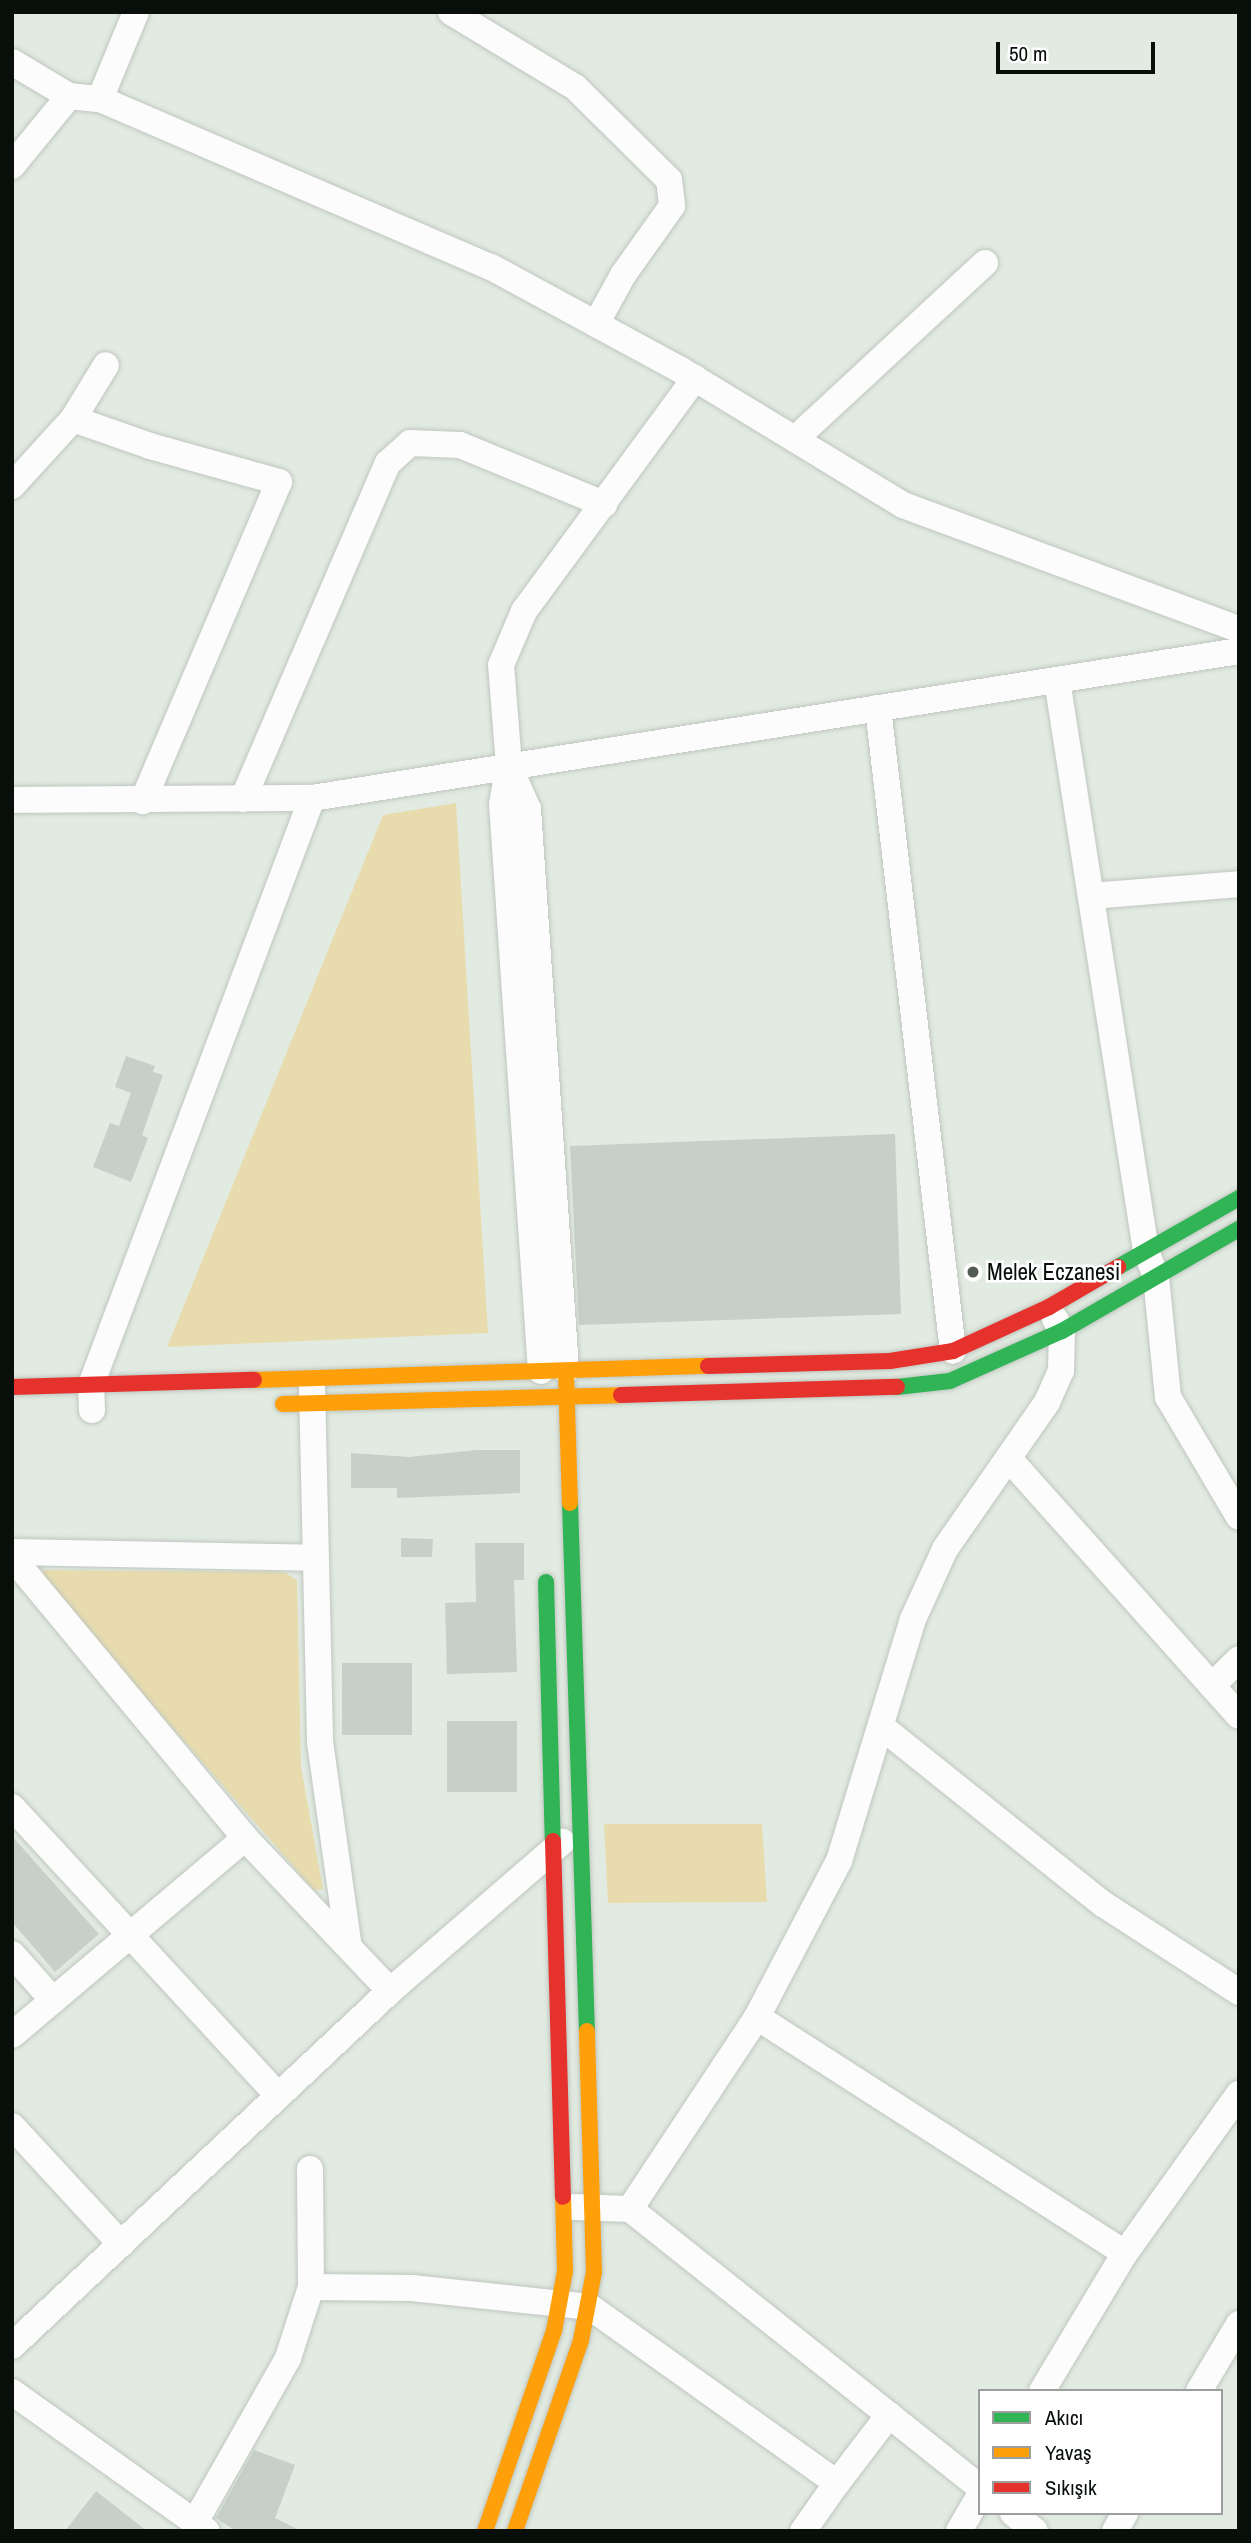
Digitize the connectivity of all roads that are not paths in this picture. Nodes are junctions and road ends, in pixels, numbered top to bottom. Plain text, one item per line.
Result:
1 (136, 12) edge
2 (451, 12) edge
3 (12, 62) edge
4 (69, 96) junction
5 (100, 99) junction
6 (12, 166) edge
7 (985, 263) dead end
8 (596, 324) junction
9 (106, 365) dead end
10 (695, 378) junction
11 (73, 419) junction
12 (795, 439) junction
13 (12, 486) edge
14 (604, 504) junction
15 (1239, 629) edge
16 (1239, 651) edge
17 (1057, 680) junction
18 (878, 708) junction
19 (509, 766) junction
20 (312, 798) junction
21 (12, 800) edge
22 (243, 800) junction
23 (143, 801) junction
24 (1239, 884) edge
25 (1091, 896) junction
26 (1239, 1198) edge
27 (1236, 1237) edge
28 (1146, 1251) junction
29 (1156, 1277) junction
30 (1049, 1307) junction
31 (1062, 1331) junction
32 (953, 1351) junction
33 (12, 1387) edge
34 (551, 1389) junction
35 (312, 1390) junction
36 (92, 1403) junction
37 (271, 1405) dead end
38 (1010, 1460) junction
39 (1239, 1517) edge
40 (12, 1555) edge
41 (313, 1558) junction
42 (546, 1560) dead end
43 (1239, 1659) edge
44 (1212, 1686) junction
45 (1239, 1716) edge
46 (883, 1728) junction
47 (12, 1807) edge
48 (579, 1833) junction
49 (245, 1838) junction
50 (553, 1846) junction
51 (132, 1934) junction
52 (348, 1942) junction
53 (12, 1954) edge
54 (390, 1991) junction
55 (1239, 1992) edge
56 (53, 2000) junction
57 (757, 2017) junction
58 (12, 2035) edge
59 (1239, 2094) edge
60 (279, 2096) junction
61 (12, 2126) edge
62 (310, 2169) dead end
63 (564, 2207) junction
64 (592, 2207) junction
65 (630, 2209) junction
66 (121, 2244) junction
67 (1125, 2253) junction
68 (311, 2287) junction
69 (562, 2302) junction
70 (590, 2307) junction
71 (1239, 2324) edge
72 (12, 2346) edge
73 (1043, 2389) edge
74 (1200, 2389) edge
75 (12, 2392) edge
76 (889, 2415) junction
77 (837, 2483) junction
78 (978, 2485) edge
79 (978, 2498) edge
80 (1015, 2515) edge
81 (1124, 2515) edge
82 (201, 2526) edge
83 (485, 2531) edge
84 (515, 2531) edge
85 (803, 2531) edge
86 (959, 2531) edge
87 (1035, 2531) edge
88 (1115, 2531) edge

1 - 5 street
2 - 8 street
3 - 4 street
4 - 5 street
4 - 6 street
5 - 8 street
7 - 12 street
8 - 10 street
9 - 11 street
10 - 12 street
10 - 14 street
11 - 13 street
11 - 23 street
12 - 15 street
14 - 19 street
14 - 22 street
16 - 17 street
17 - 18 street
17 - 25 street
18 - 19 street
18 - 32 street
19 - 20 street
19 - 34 street
20 - 22 street
20 - 36 street
21 - 23 street
22 - 23 street
24 - 25 street
25 - 28 street
26 - 28 main road
27 - 29 main road
28 - 29 street
28 - 30 main road
29 - 31 main road
29 - 39 street
30 - 31 street
30 - 32 main road
31 - 34 main road
31 - 38 street
32 - 34 main road
33 - 36 main road
34 - 35 main road
34 - 35 main road
34 - 48 main road
35 - 36 main road
35 - 37 main road
35 - 41 street
38 - 44 street
38 - 46 street
40 - 41 street
40 - 49 street
41 - 52 street
42 - 50 main road
43 - 44 street
44 - 45 street
46 - 55 street
46 - 57 street
47 - 51 street
48 - 50 street
48 - 64 main road
49 - 51 street
49 - 52 street
50 - 54 street
50 - 63 main road
51 - 56 street
51 - 60 street
52 - 54 street
53 - 56 street
54 - 60 street
56 - 58 street
57 - 65 street
57 - 67 street
59 - 67 street
60 - 66 street
61 - 66 street
62 - 68 street
63 - 64 street
63 - 69 main road
64 - 65 street
64 - 70 main road
65 - 76 street
66 - 72 street
67 - 73 street
68 - 69 street
68 - 82 street
69 - 70 street
69 - 83 main road
70 - 77 street
70 - 84 main road
71 - 74 street
75 - 82 street
76 - 77 street
76 - 78 street
77 - 85 street
79 - 86 street
80 - 87 street
81 - 88 street

